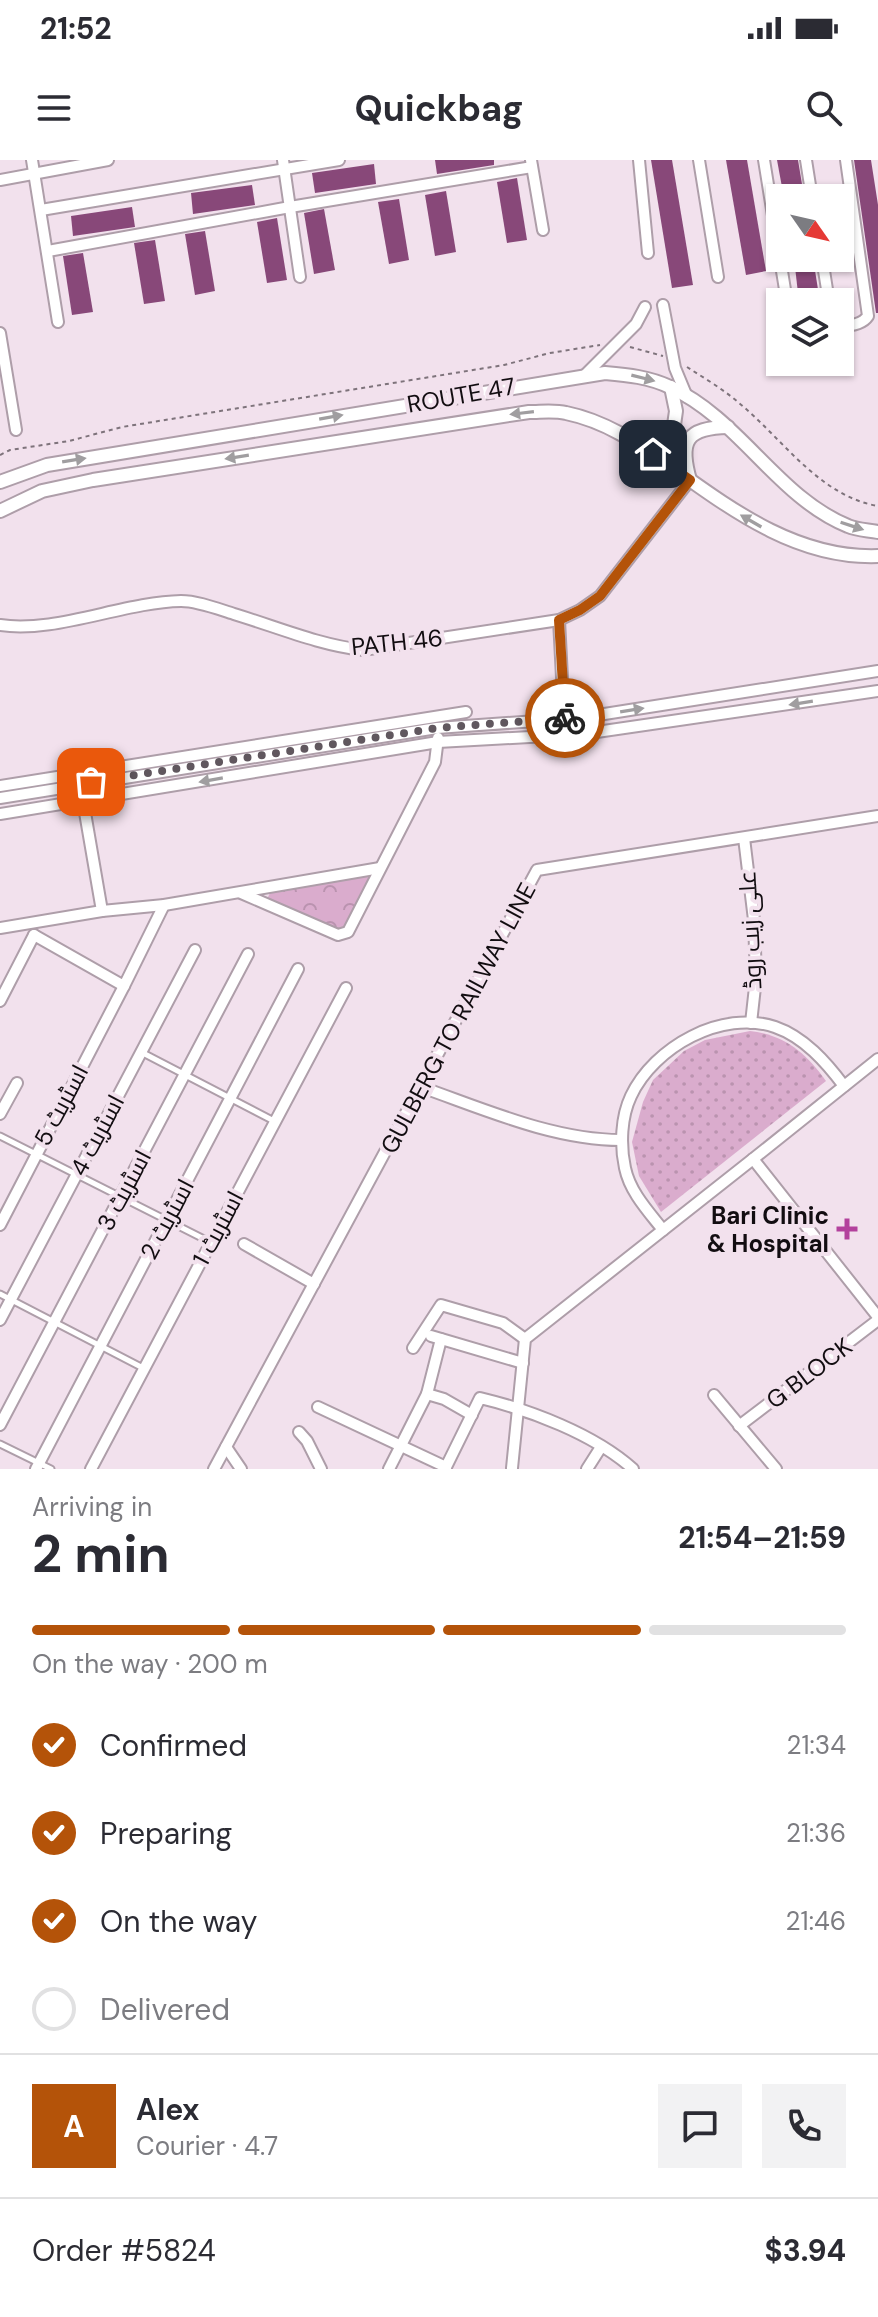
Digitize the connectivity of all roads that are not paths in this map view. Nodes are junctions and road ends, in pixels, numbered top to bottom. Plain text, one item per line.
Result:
1 (32, 160) edge
2 (108, 160) edge
3 (339, 160) edge
4 (639, 160) edge
5 (699, 160) edge
6 (764, 160) edge
7 (806, 160) edge
8 (846, 160) edge
9 (284, 164) edge
10 (532, 164) edge
11 (34, 174) junction
12 (0, 180) edge
13 (810, 184) edge
14 (290, 207) junction
15 (41, 210) junction
16 (543, 230) dead end
17 (48, 251) junction
18 (648, 253) dead end
19 (300, 277) dead end
20 (718, 277) dead end
21 (785, 288) edge
22 (663, 305) dead end
23 (645, 307) dead end
24 (58, 322) dead end
25 (854, 325) edge
26 (0, 333) edge
27 (585, 375) junction
28 (671, 387) junction
29 (687, 397) junction
30 (728, 427) junction
31 (16, 430) dead end
32 (635, 442) junction
33 (690, 480) junction
34 (0, 482) edge
35 (0, 511) edge
36 (878, 532) edge
37 (878, 556) edge
38 (559, 620) junction
39 (0, 625) edge
40 (878, 671) edge
41 (878, 691) edge
42 (466, 712) dead end
43 (565, 719) junction
44 (436, 723) junction
45 (565, 735) junction
46 (438, 742) junction
47 (0, 786) edge
48 (0, 798) edge
49 (83, 801) junction
50 (0, 814) edge
51 (878, 816) edge
52 (744, 838) junction
53 (380, 868) junction
54 (240, 892) junction
55 (164, 905) junction
56 (102, 911) junction
57 (33, 923) junction
58 (0, 928) edge
59 (34, 935) junction
60 (195, 950) dead end
61 (248, 954) dead end
62 (298, 969) dead end
63 (124, 986) junction
64 (346, 988) dead end
65 (0, 1001) edge
66 (751, 1023) junction
67 (141, 1052) junction
68 (878, 1059) edge
69 (184, 1075) junction
70 (17, 1083) dead end
71 (844, 1086) junction
72 (421, 1087) junction
73 (231, 1098) junction
74 (0, 1114) edge
75 (275, 1122) junction
76 (0, 1136) edge
77 (621, 1140) junction
78 (35, 1154) junction
79 (753, 1159) junction
80 (76, 1174) junction
81 (120, 1197) junction
82 (167, 1220) junction
83 (0, 1225) edge
84 (663, 1230) junction
85 (211, 1243) junction
86 (244, 1244) dead end
87 (314, 1284) junction
88 (5, 1297) edge
89 (878, 1318) edge
90 (0, 1320) edge
91 (54, 1322) junction
92 (525, 1339) junction
93 (101, 1346) junction
94 (413, 1348) dead end
95 (523, 1363) junction
96 (144, 1368) junction
97 (427, 1394) junction
98 (714, 1395) dead end
99 (318, 1407) dead end
100 (519, 1407) junction
101 (472, 1415) junction
102 (0, 1425) edge
103 (739, 1426) junction
104 (299, 1432) dead end
105 (0, 1444) edge
106 (226, 1447) junction
107 (402, 1447) junction
108 (601, 1447) junction
109 (37, 1466) edge
110 (446, 1468) edge
111 (512, 1468) edge
112 (51, 1469) edge
113 (91, 1469) edge
114 (214, 1469) edge
115 (241, 1469) edge
116 (321, 1469) edge
117 (389, 1469) edge
118 (587, 1469) edge
119 (633, 1469) edge
120 (776, 1469) edge

1 - 11 street
2 - 11 street
3 - 9 street
4 - 18 street
5 - 20 street
6 - 21 street
7 - 13 street
8 - 25 street
9 - 14 street
9 - 15 street
10 - 14 street
10 - 16 street
11 - 12 street
11 - 15 street
14 - 17 street
14 - 19 street
15 - 17 street
17 - 24 street
22 - 29 street
23 - 27 street
26 - 31 street
27 -> 28 street, ROUTE 47
34 -> 27 street, ROUTE 47
28 - 29 street, ROUTE 47
28 - 32 street
29 - 30 street, ROUTE 47
30 - 33 street
30 -> 36 street, ROUTE 47
32 - 33 street, ROUTE 47
32 -> 35 street, ROUTE 47
37 -> 33 street, ROUTE 47
33 - 38 street, PATH 46
38 - 39 street, PATH 46
38 - 43 street
43 -> 40 street
41 -> 45 street
42 - 44 street
43 - 44 street
43 - 45 street
44 - 46 street
44 - 47 street
44 - 48 street
45 - 46 street
46 -> 49 street
46 - 53 street
49 - 50 street
49 - 56 street
51 - 52 street, GULBERG TO RAILWAY LINE
52 - 66 street, علی زیب روڈ
52 - 72 street, GULBERG TO RAILWAY LINE
53 - 54 street
53 - 54 street
54 - 55 street
55 - 56 street
55 - 63 street, اسٹریٹ 5
56 - 57 street
57 - 58 street
57 - 59 street
59 - 63 street
59 - 65 street
60 - 67 street, اسٹریٹ 4
61 - 69 street, اسٹریٹ 3
62 - 73 street, اسٹریٹ 2
63 - 78 street, اسٹریٹ 5
64 - 75 street, اسٹریٹ 1
66 - 71 street
66 - 77 street
67 - 69 lane
67 - 80 street, اسٹریٹ 4
68 - 71 street
69 - 73 lane
69 - 81 street, اسٹریٹ 3
70 - 74 street
71 - 79 street
72 - 77 street
72 - 87 street, GULBERG TO RAILWAY LINE
73 - 75 lane
73 - 82 street, اسٹریٹ 2
75 - 85 street, اسٹریٹ 1
76 - 78 lane
77 - 84 street
78 - 80 lane
78 - 83 street, اسٹریٹ 5
79 - 84 street
79 - 89 street
80 - 81 lane
80 - 88 street, اسٹریٹ 4
81 - 82 lane
81 - 91 street, اسٹریٹ 3
82 - 85 lane
82 - 93 street, اسٹریٹ 2
84 - 92 street
85 - 96 street, اسٹریٹ 1
86 - 87 street
87 - 106 street, GULBERG TO RAILWAY LINE
88 - 90 street, اسٹریٹ 4
88 - 91 lane
89 - 103 street, G BLOCK
91 - 93 lane
91 - 102 street, اسٹریٹ 3
92 - 94 street
92 - 95 street
93 - 96 lane
93 - 109 street, اسٹریٹ 2
95 - 97 street
95 - 100 street
96 - 113 street, اسٹریٹ 1
97 - 101 street
97 - 107 street
98 - 103 street
99 - 107 street
100 - 101 street
100 - 108 street
100 - 111 street
101 - 110 street
103 - 120 street
104 - 116 street
105 - 109 lane
106 - 114 street, GULBERG TO RAILWAY LINE
106 - 115 street
107 - 110 street
107 - 117 street
108 - 118 street
108 - 119 street
109 - 112 lane

